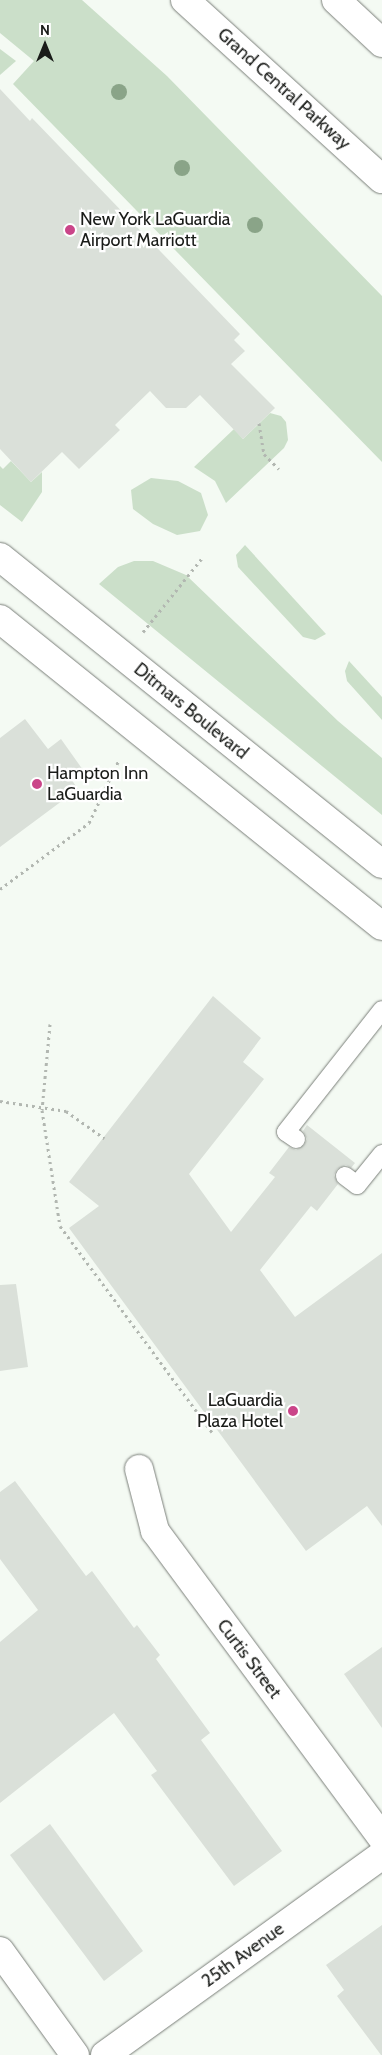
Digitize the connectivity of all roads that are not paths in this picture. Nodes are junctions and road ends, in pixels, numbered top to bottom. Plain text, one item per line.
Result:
1 (185, 0) edge
2 (336, 0) edge
3 (382, 42) edge
4 (382, 179) edge
5 (0, 556) edge
6 (0, 619) edge
7 (382, 864) edge
8 (382, 926) edge
9 (382, 1010) edge
10 (296, 1139) dead end
11 (382, 1154) edge
12 (344, 1176) dead end
13 (138, 1469) dead end
14 (382, 1838) edge
15 (382, 1854) edge
16 (0, 1951) edge
17 (75, 2055) edge
18 (105, 2055) edge

1 - 4 main road, Grand Central Parkway
2 - 3 main road
5 - 7 main road, Ditmars Boulevard
6 - 8 main road
9 - 10 lane
11 - 12 lane
13 - 14 main road, Curtis Street
15 - 18 main road, 25th Avenue
16 - 17 main road

